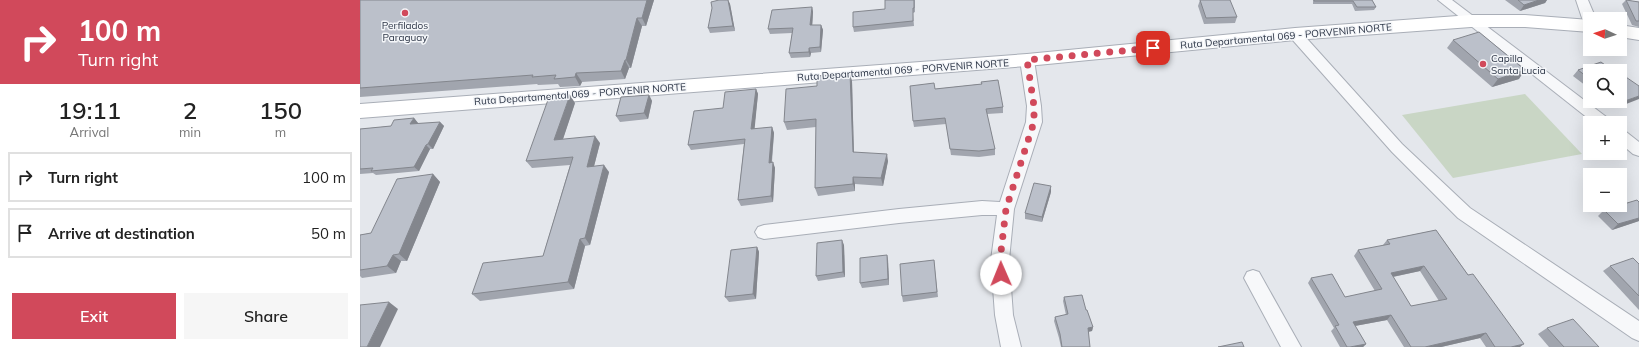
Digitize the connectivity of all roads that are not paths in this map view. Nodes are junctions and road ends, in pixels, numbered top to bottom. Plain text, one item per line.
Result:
1 (1444, 0) edge
2 (1582, 0) edge
3 (1587, 12) edge
4 (1471, 21) junction
5 (1583, 25) edge
6 (1627, 32) edge
7 (1295, 34) junction
8 (1639, 34) edge
9 (1027, 60) junction
10 (360, 110) edge
11 (1595, 116) edge
12 (1627, 141) edge
13 (1639, 150) edge
14 (1006, 209) junction
15 (764, 232) dead end
16 (1253, 278) dead end
17 (1639, 332) edge
18 (1011, 347) edge
19 (1291, 347) edge

1 - 4 street
2 - 3 street
4 - 5 main road, Ruta Departamental 069 - PORVENIR NORTE
4 - 7 main road, Ruta Departamental 069 - PORVENIR NORTE
4 - 11 street
6 - 8 main road
7 - 9 main road, Ruta Departamental 069 - PORVENIR NORTE
7 - 17 street
9 - 10 main road, Ruta Departamental 069 - PORVENIR NORTE
9 - 14 street
12 - 13 street
14 - 15 street
14 - 18 street
16 - 19 street

